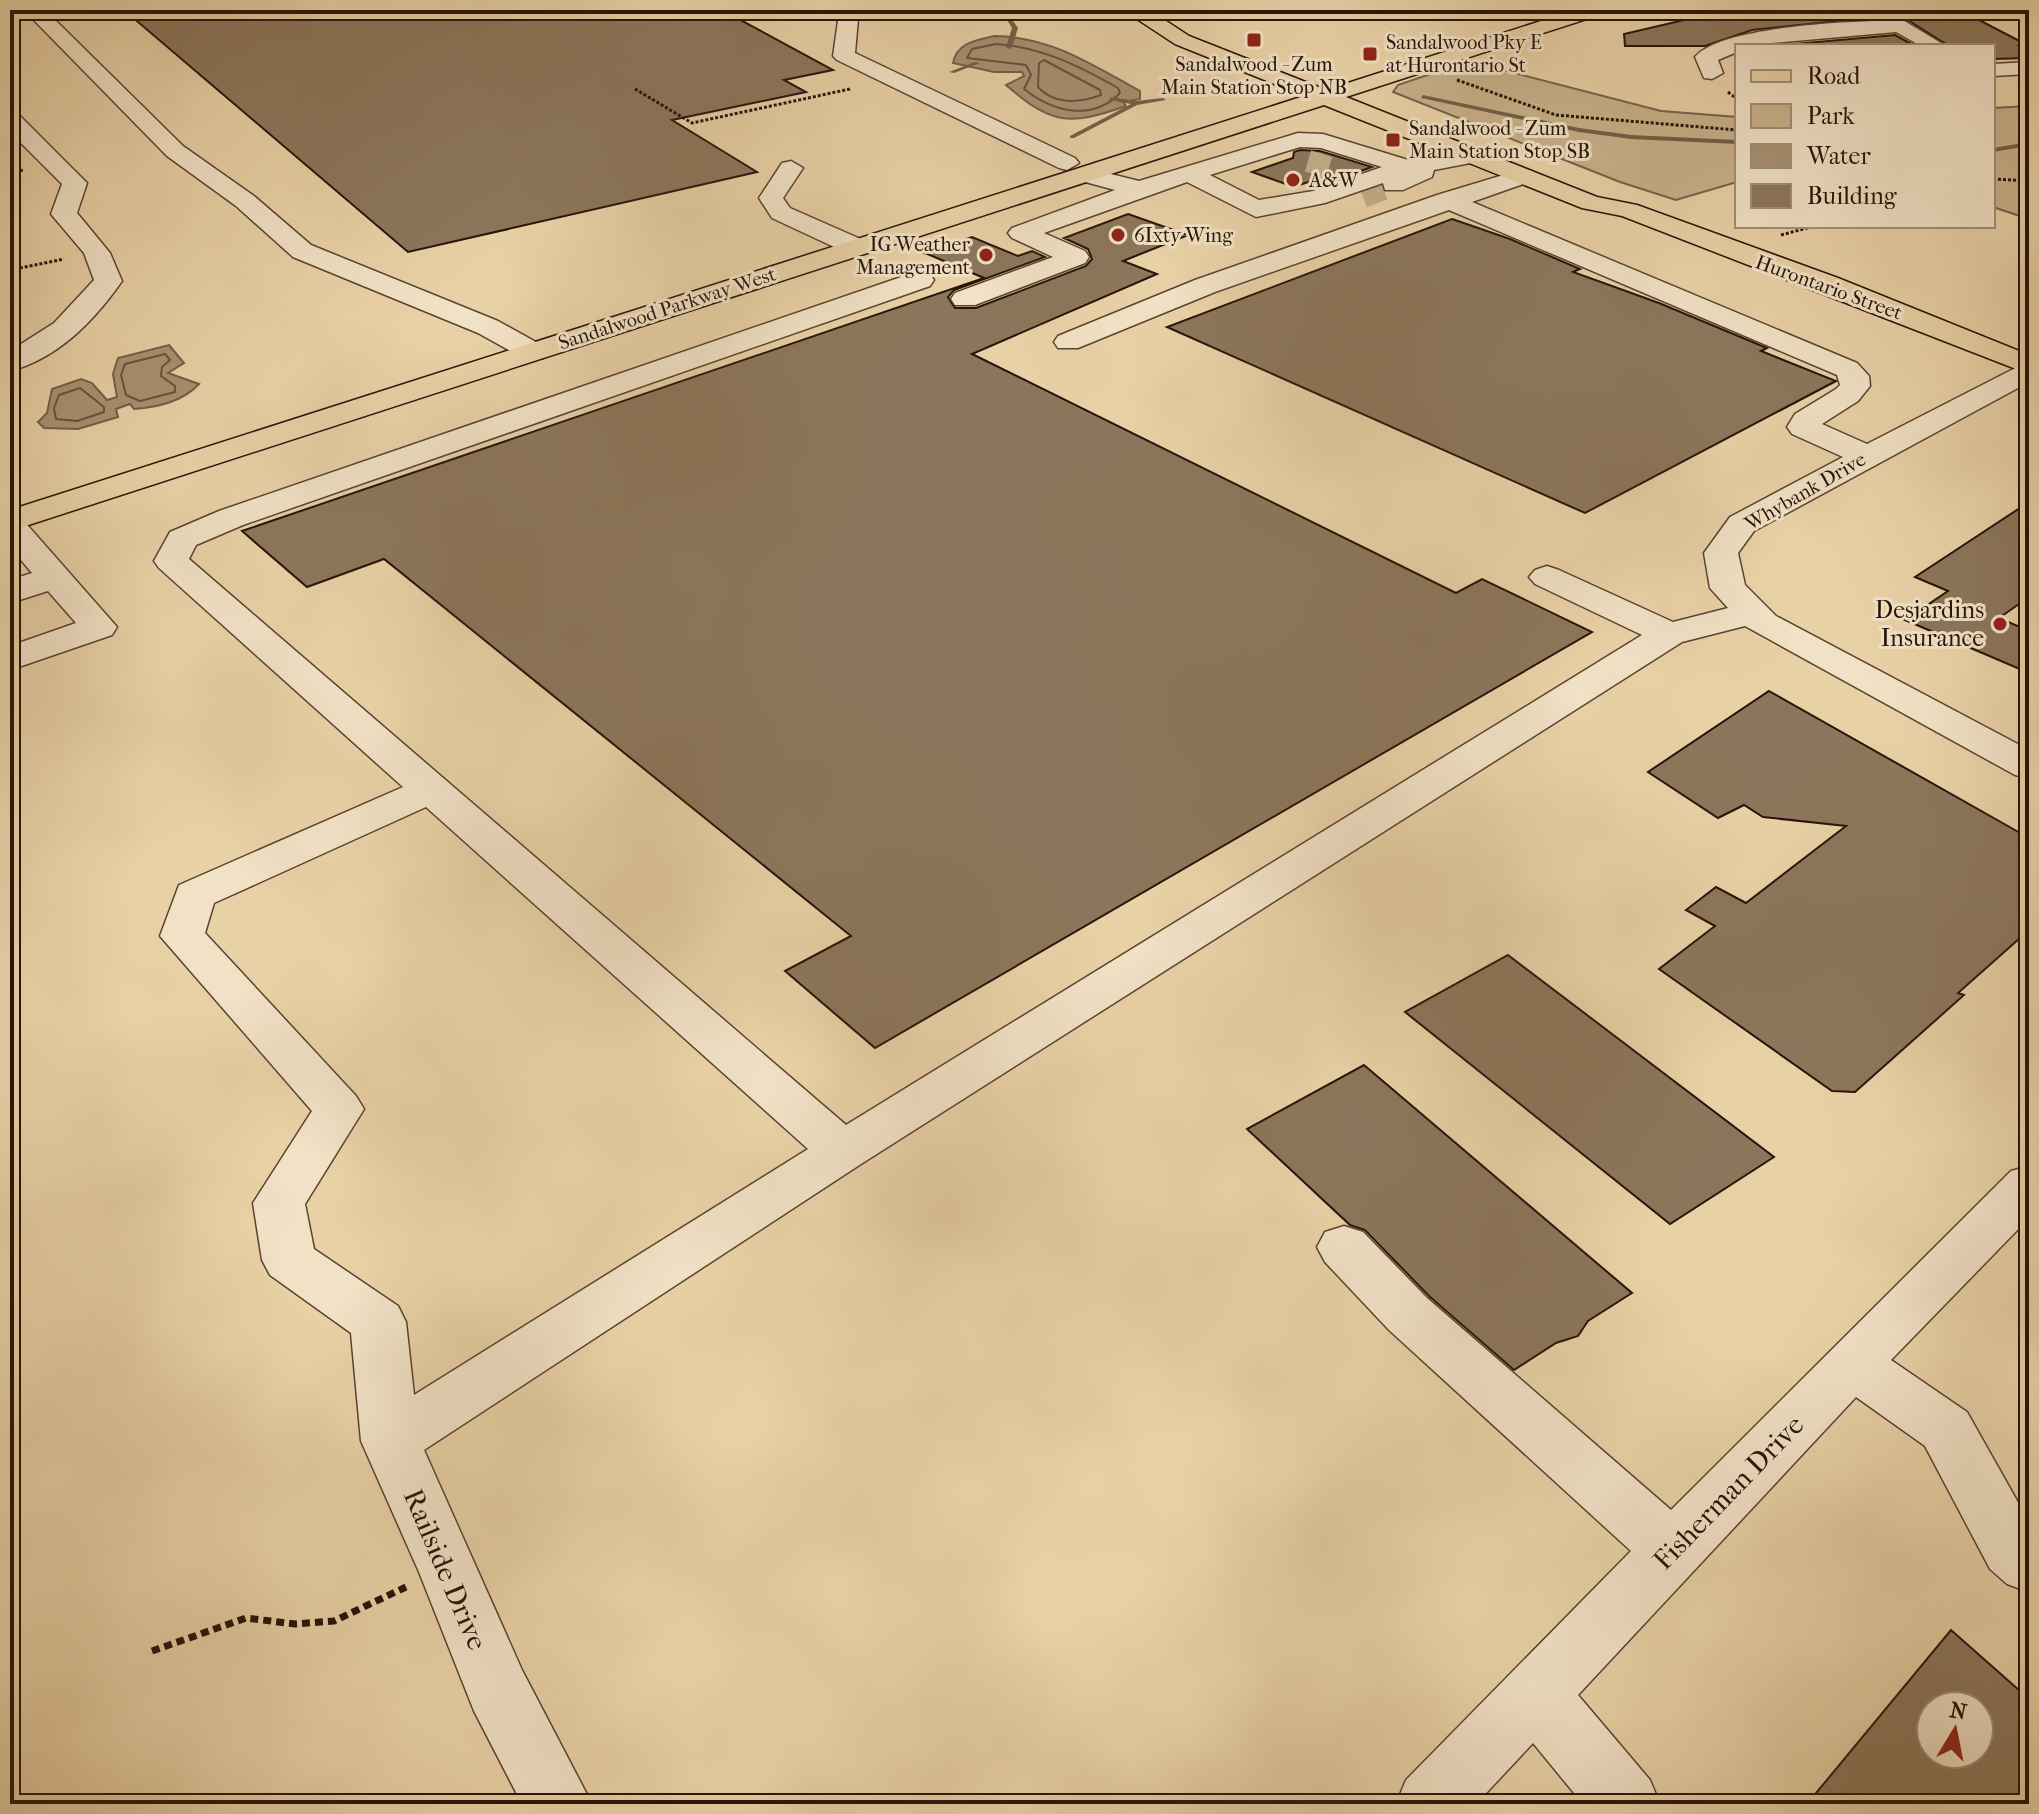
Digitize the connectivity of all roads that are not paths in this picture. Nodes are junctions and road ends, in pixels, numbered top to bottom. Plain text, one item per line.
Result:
1 (34, 10) edge
2 (834, 10) edge
3 (1549, 10) edge
4 (1595, 10) edge
5 (1872, 10) edge
6 (1138, 12) edge
7 (1899, 26) junction
8 (1742, 44) edge
9 (1932, 44) edge
10 (1735, 46) edge
11 (2029, 68) edge
12 (1995, 70) edge
13 (1712, 73) dead end
14 (1317, 89) junction
15 (1349, 90) junction
16 (10, 119) edge
17 (1218, 132) junction
18 (1266, 149) junction
19 (1473, 156) junction
20 (1339, 163) junction
21 (791, 168) dead end
22 (1077, 169) junction
23 (1191, 175) junction
24 (1523, 176) junction
25 (1152, 186) junction
26 (1446, 200) junction
27 (1317, 203) junction
28 (1198, 206) dead end
29 (1628, 210) junction
30 (1253, 222) junction
31 (1224, 223) dead end
32 (846, 242) junction
33 (920, 280) dead end
34 (965, 299) dead end
35 (1068, 342) dead end
36 (524, 346) junction
37 (10, 362) edge
38 (2029, 368) edge
39 (1866, 456) junction
40 (10, 496) edge
41 (10, 524) edge
42 (57, 576) junction
43 (1547, 577) dead end
44 (10, 592) edge
45 (1753, 613) junction
46 (1669, 634) junction
47 (10, 659) edge
48 (2029, 766) edge
49 (431, 790) junction
50 (843, 1151) junction
51 (2029, 1185) edge
52 (1344, 1247) dead end
53 (1852, 1364) junction
54 (390, 1441) junction
55 (1672, 1550) junction
56 (2029, 1564) edge
57 (1535, 1694) junction
58 (558, 1804) edge
59 (1430, 1804) edge
60 (1626, 1804) edge

1 - 36 street
2 - 22 street
3 - 14 main road
4 - 15 main road
5 - 7 street
6 - 14 main road, Hurontario Street
7 - 8 street
7 - 9 street
10 - 13 street
11 - 12 street
14 - 15 main road
14 - 17 main road, Sandalwood Parkway West
14 - 19 main road, Hurontario Street
14 - 22 main road, Sandalwood Parkway West
15 - 29 main road, Hurontario Street
16 - 37 street
17 - 18 street
17 - 22 main road, Sandalwood Parkway West
18 - 20 street
18 - 20 street
18 - 23 street
18 - 27 street
19 - 20 street
19 - 24 main road, Hurontario Street
20 - 27 street
21 - 32 street
22 - 25 street
22 - 32 main road, Sandalwood Parkway West
23 - 25 street
23 - 30 street
24 - 26 street
24 - 29 main road, Hurontario Street
25 - 28 street
25 - 34 street
26 - 35 street
26 - 39 street
27 - 30 street
29 - 38 main road, Hurontario Street
30 - 31 street
32 - 36 main road, Sandalwood Parkway West
33 - 49 street
36 - 40 main road, Sandalwood Parkway West
36 - 41 main road, Sandalwood Parkway West
38 - 39 street, Whybank Drive
39 - 45 street, Whybank Drive
41 - 42 street
42 - 44 street
42 - 47 street
43 - 46 street
45 - 46 street
45 - 48 street, Whybank Drive
46 - 50 street
49 - 50 street
49 - 54 street, Railside Drive
50 - 54 street
51 - 53 street, Fisherman Drive
52 - 55 street
53 - 55 street, Fisherman Drive
53 - 56 street
54 - 58 street, Railside Drive
55 - 57 street, Fisherman Drive
57 - 59 street, Fisherman Drive
57 - 60 street

